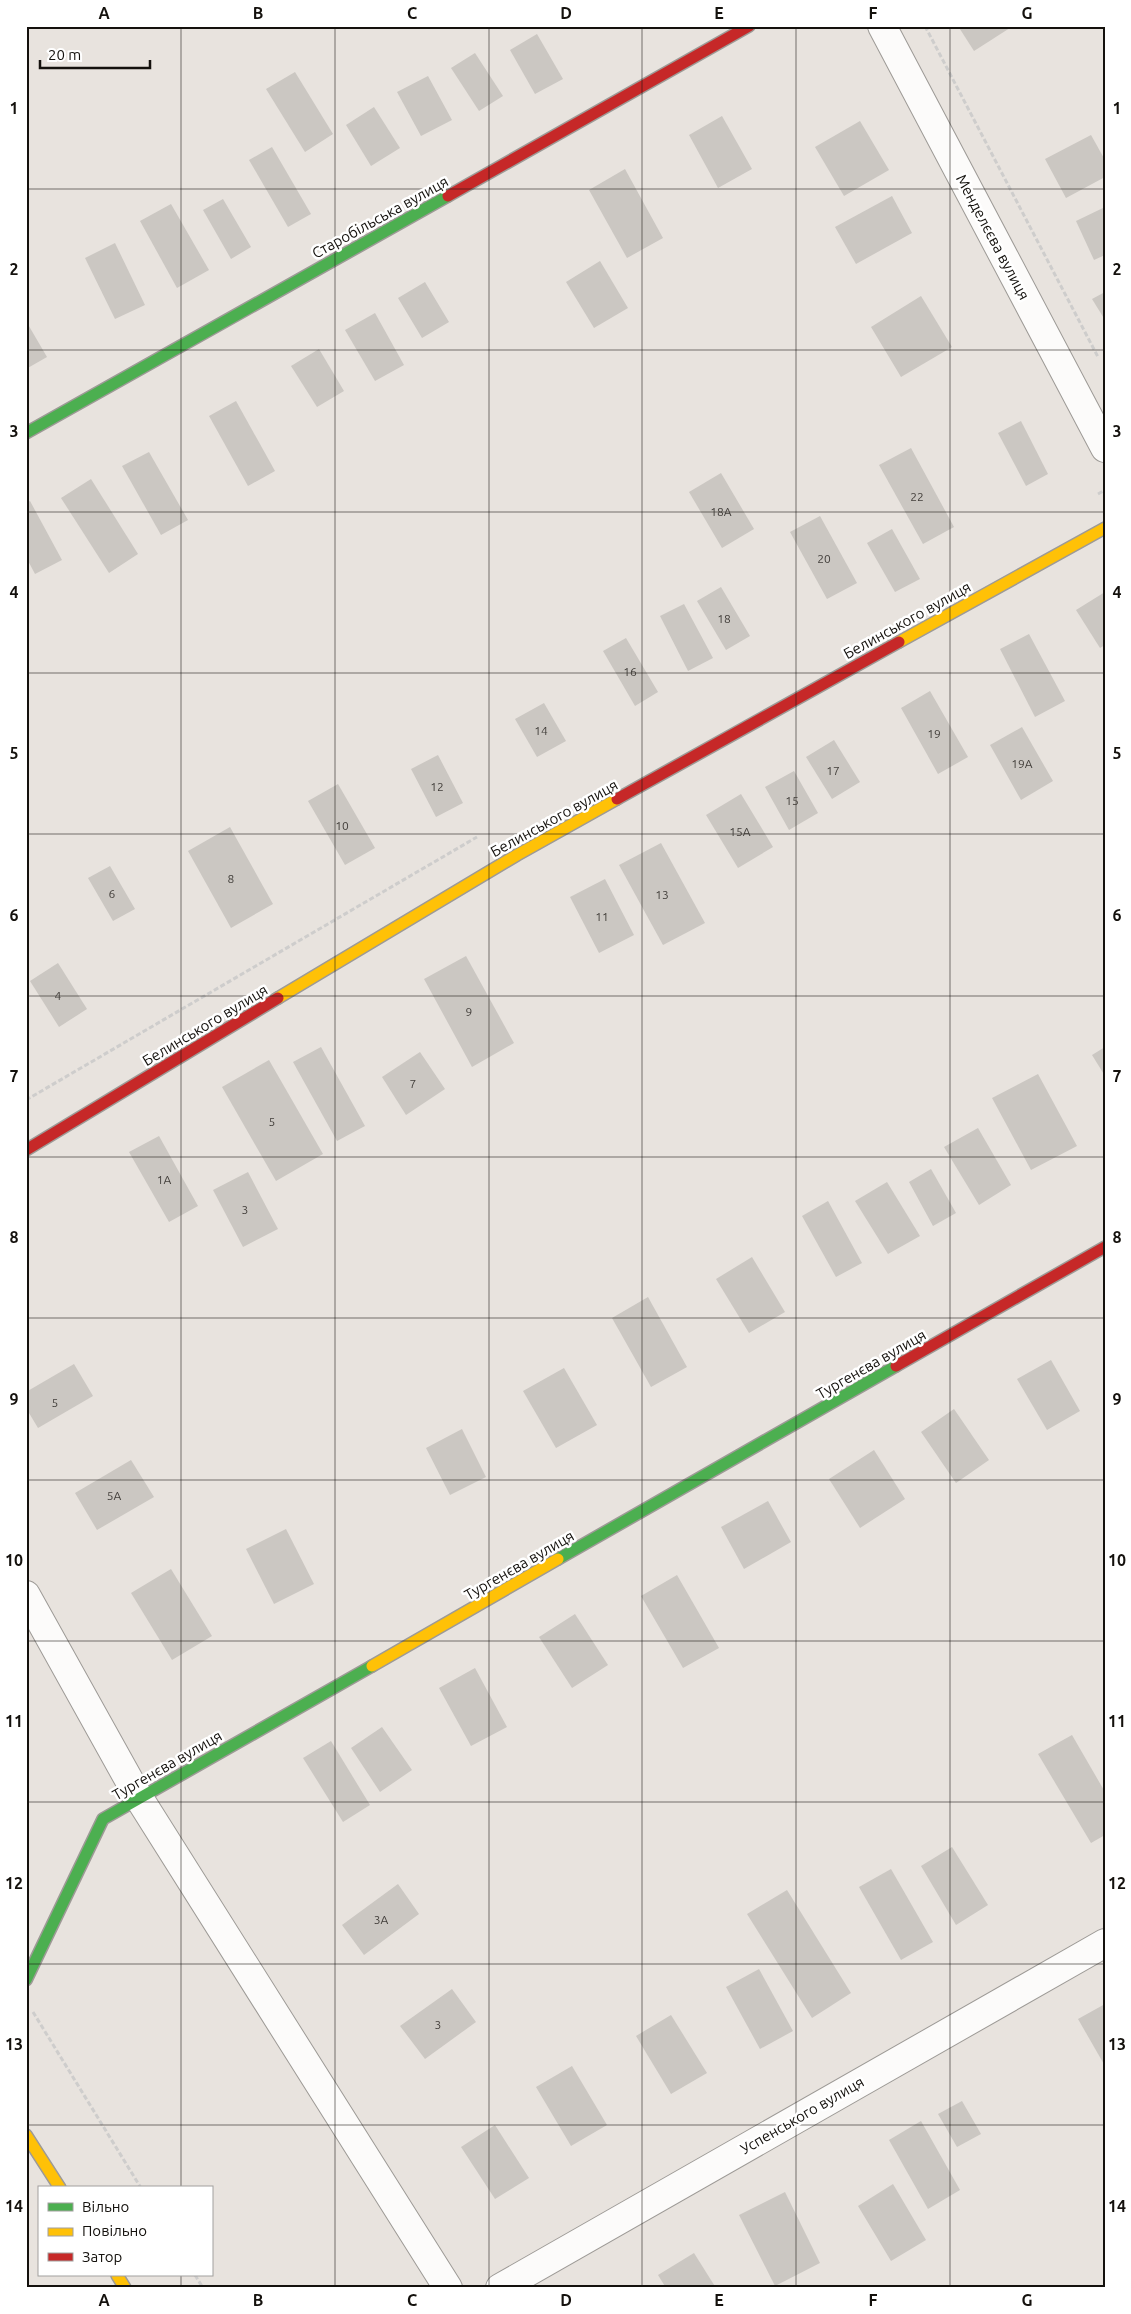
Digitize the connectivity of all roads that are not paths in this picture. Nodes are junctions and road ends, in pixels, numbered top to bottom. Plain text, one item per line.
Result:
1 (749, 26) edge
2 (882, 26) edge
3 (26, 433) edge
4 (1105, 448) edge
5 (1105, 528) edge
6 (26, 1150) edge
7 (1105, 1247) edge
8 (26, 1595) edge
9 (139, 1798) junction
10 (1105, 1943) edge
11 (26, 1980) edge
12 (26, 2135) edge
13 (59, 2186) edge
14 (117, 2276) edge
15 (125, 2288) edge
16 (448, 2288) edge
17 (500, 2288) edge

1 - 3 street, Старобільська вулиця
2 - 4 street, Менделєєва вулиця
5 - 6 street, Белинського вулиця
7 - 9 street, Тургенєва вулиця
8 - 9 street
9 - 11 street, Тургенєва вулиця
9 - 16 street
10 - 17 street, Успенського вулиця
12 - 13 street
14 - 15 street

